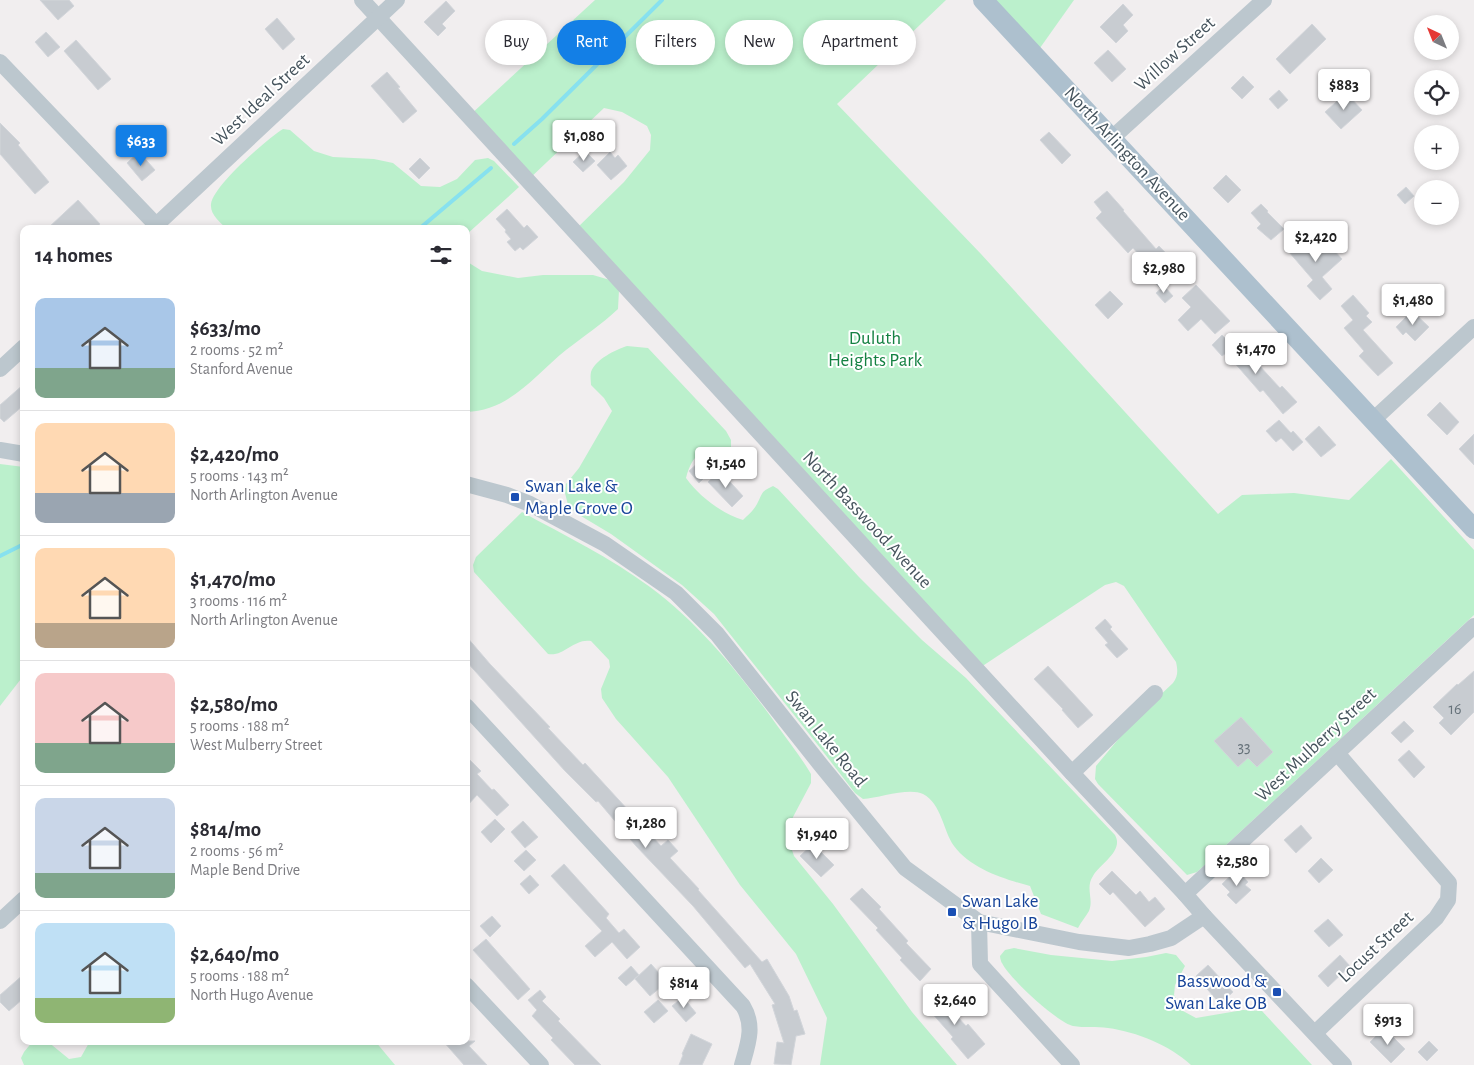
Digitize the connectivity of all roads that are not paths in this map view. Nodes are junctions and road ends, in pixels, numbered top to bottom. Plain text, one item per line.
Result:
1 (362, 0) edge
2 (397, 0) edge
3 (983, 0) edge
4 (1264, 0) edge
5 (378, 17) junction
6 (0, 62) edge
7 (1112, 138) junction
8 (154, 225) edge
9 (158, 225) edge
10 (1474, 327) edge
11 (20, 352) edge
12 (0, 370) edge
13 (1373, 420) junction
14 (0, 450) edge
15 (20, 453) edge
16 (470, 485) edge
17 (1474, 529) edge
18 (1474, 626) edge
19 (1155, 693) dead end
20 (470, 710) edge
21 (1337, 753) junction
22 (1072, 773) junction
23 (1185, 894) junction
24 (20, 903) edge
25 (1204, 916) junction
26 (0, 921) edge
27 (979, 922) junction
28 (470, 989) edge
29 (1315, 1033) junction
30 (541, 1065) edge
31 (742, 1065) edge
32 (1072, 1065) edge
33 (1344, 1065) edge

1 - 5 street, North Basswood Avenue
2 - 5 street, West Ideal Street
3 - 7 main road, North Arlington Avenue
4 - 7 street, Willow Street
5 - 9 street, West Ideal Street
5 - 22 street, North Basswood Avenue
6 - 8 street
7 - 13 main road, North Arlington Avenue
10 - 13 street
11 - 12 street
13 - 17 main road, North Arlington Avenue
14 - 15 street
16 - 27 street, Swan Lake Road
18 - 21 street, West Mulberry Street
19 - 22 street
20 - 31 street
21 - 23 street, West Mulberry Street
21 - 29 street, Locust Street
22 - 23 street, North Basswood Avenue
23 - 25 street, North Basswood Avenue
24 - 26 street
25 - 27 street, Swan Lake Road
25 - 29 street, North Basswood Avenue
27 - 32 street
28 - 30 street
29 - 33 street, North Basswood Avenue

